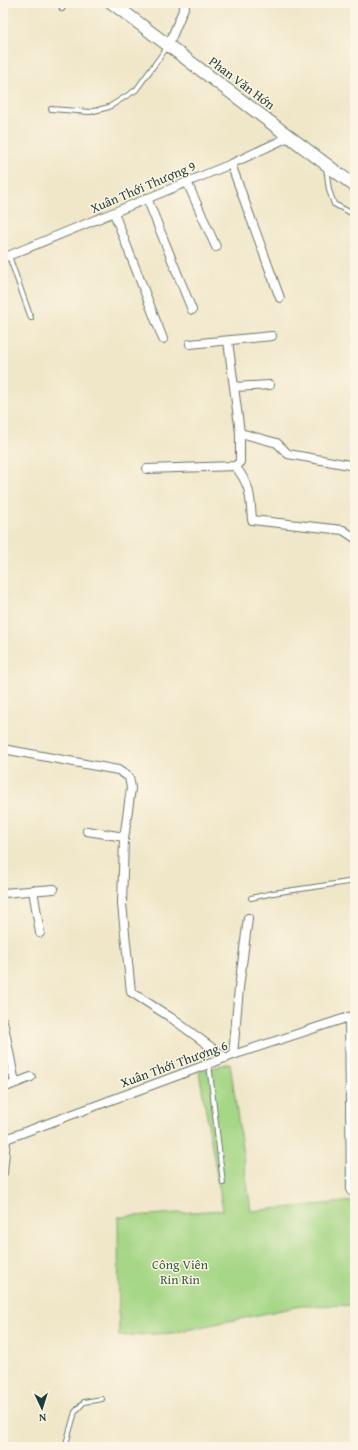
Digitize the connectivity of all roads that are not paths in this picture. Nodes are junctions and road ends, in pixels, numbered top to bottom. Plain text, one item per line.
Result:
1 (66, 3) edge
2 (186, 3) edge
3 (119, 5) edge
4 (62, 9) dead end
5 (169, 44) junction
6 (51, 109) dead end
7 (291, 136) junction
8 (325, 163) junction
9 (231, 164) junction
10 (187, 182) junction
11 (355, 186) edge
12 (147, 198) junction
13 (114, 213) junction
14 (355, 215) edge
15 (216, 247) dead end
16 (6, 257) edge
17 (280, 298) dead end
18 (192, 310) dead end
19 (31, 318) dead end
20 (272, 336) dead end
21 (163, 339) dead end
22 (228, 341) junction
23 (190, 344) dead end
24 (270, 385) dead end
25 (234, 387) junction
26 (240, 433) junction
27 (235, 466) junction
28 (355, 466) edge
29 (147, 469) dead end
30 (355, 538) edge
31 (3, 749) edge
32 (87, 831) dead end
33 (124, 836) junction
34 (355, 881) edge
35 (54, 889) dead end
36 (33, 890) junction
37 (3, 893) edge
38 (251, 898) dead end
39 (248, 918) dead end
40 (40, 933) dead end
41 (352, 1016) edge
42 (3, 1021) edge
43 (230, 1056) junction
44 (209, 1064) junction
45 (31, 1077) dead end
46 (15, 1083) junction
47 (3, 1088) edge
48 (4, 1139) edge
49 (3, 1173) edge
50 (223, 1183) dead end
51 (351, 1191) dead end
52 (102, 1399) dead end
53 (65, 1447) edge

1 - 4 lane
2 - 5 street
3 - 5 main road, Phan Văn Hớn
5 - 6 lane
5 - 7 main road, Phan Văn Hớn
7 - 8 main road, Phan Văn Hớn
7 - 9 street, Xuân Thới Thượng 9
8 - 11 main road, Phan Văn Hớn
8 - 14 lane
9 - 10 street, Xuân Thới Thượng 9
9 - 17 street
10 - 12 street, Xuân Thới Thượng 9
10 - 15 street
12 - 13 street, Xuân Thới Thượng 9
12 - 18 street
13 - 16 street, Xuân Thới Thượng 9
13 - 21 street
16 - 19 lane
20 - 22 street
22 - 23 street
22 - 25 street
24 - 25 street
25 - 26 street
26 - 27 street
26 - 28 street
27 - 29 street
27 - 30 street
31 - 33 street
32 - 33 street
33 - 43 street
34 - 38 lane
35 - 36 street
36 - 37 street
36 - 40 street
39 - 43 street
41 - 43 street, Xuân Thới Thượng 6
41 - 51 street
42 - 46 street
43 - 44 street, Xuân Thới Thượng 6
44 - 48 street, Xuân Thới Thượng 6
44 - 50 lane
45 - 46 street
46 - 47 street
48 - 49 street
52 - 53 lane

